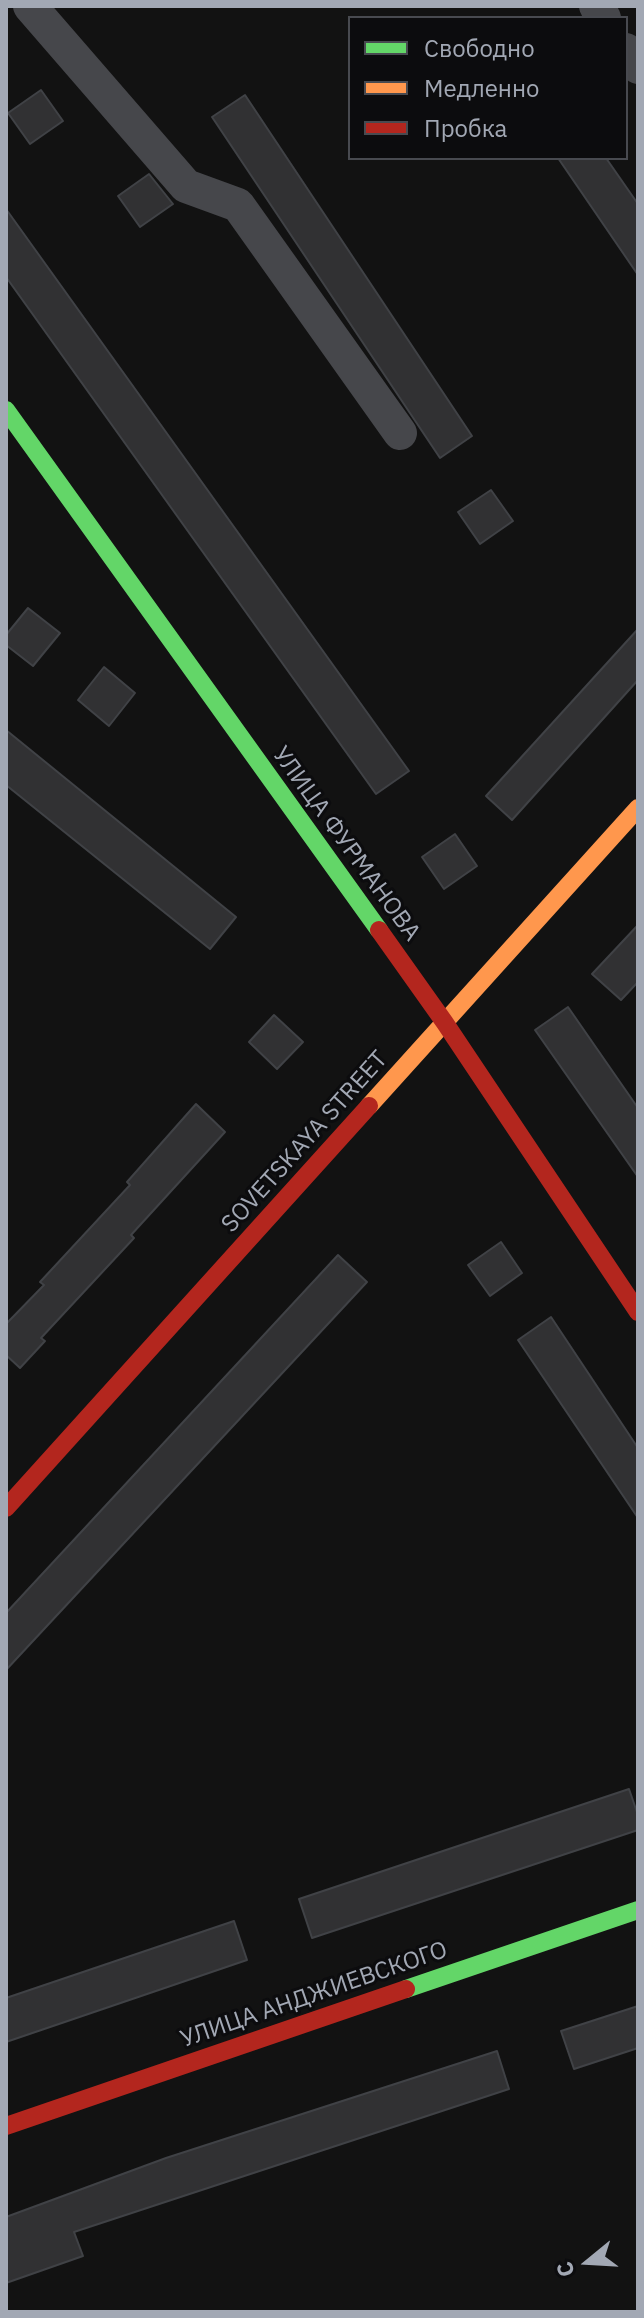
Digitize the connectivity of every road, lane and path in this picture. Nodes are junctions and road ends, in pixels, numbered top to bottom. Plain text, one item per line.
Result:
1 (14, 6) edge
2 (30, 6) edge
3 (6, 19) edge
4 (6, 410) edge
5 (400, 433) dead end
6 (638, 808) edge
7 (445, 1023) junction
8 (638, 1312) edge
9 (6, 1508) edge
10 (638, 1910) edge
11 (6, 2126) edge

1 - 3 street
2 - 5 street
4 - 7 street, УЛИЦА ФУРМАНОВА
6 - 7 street, SOVETSKAYA STREET
7 - 8 street, УЛИЦА ФУРМАНОВА
7 - 9 street, SOVETSKAYA STREET
10 - 11 street, УЛИЦА АНДЖИЕВСКОГО

